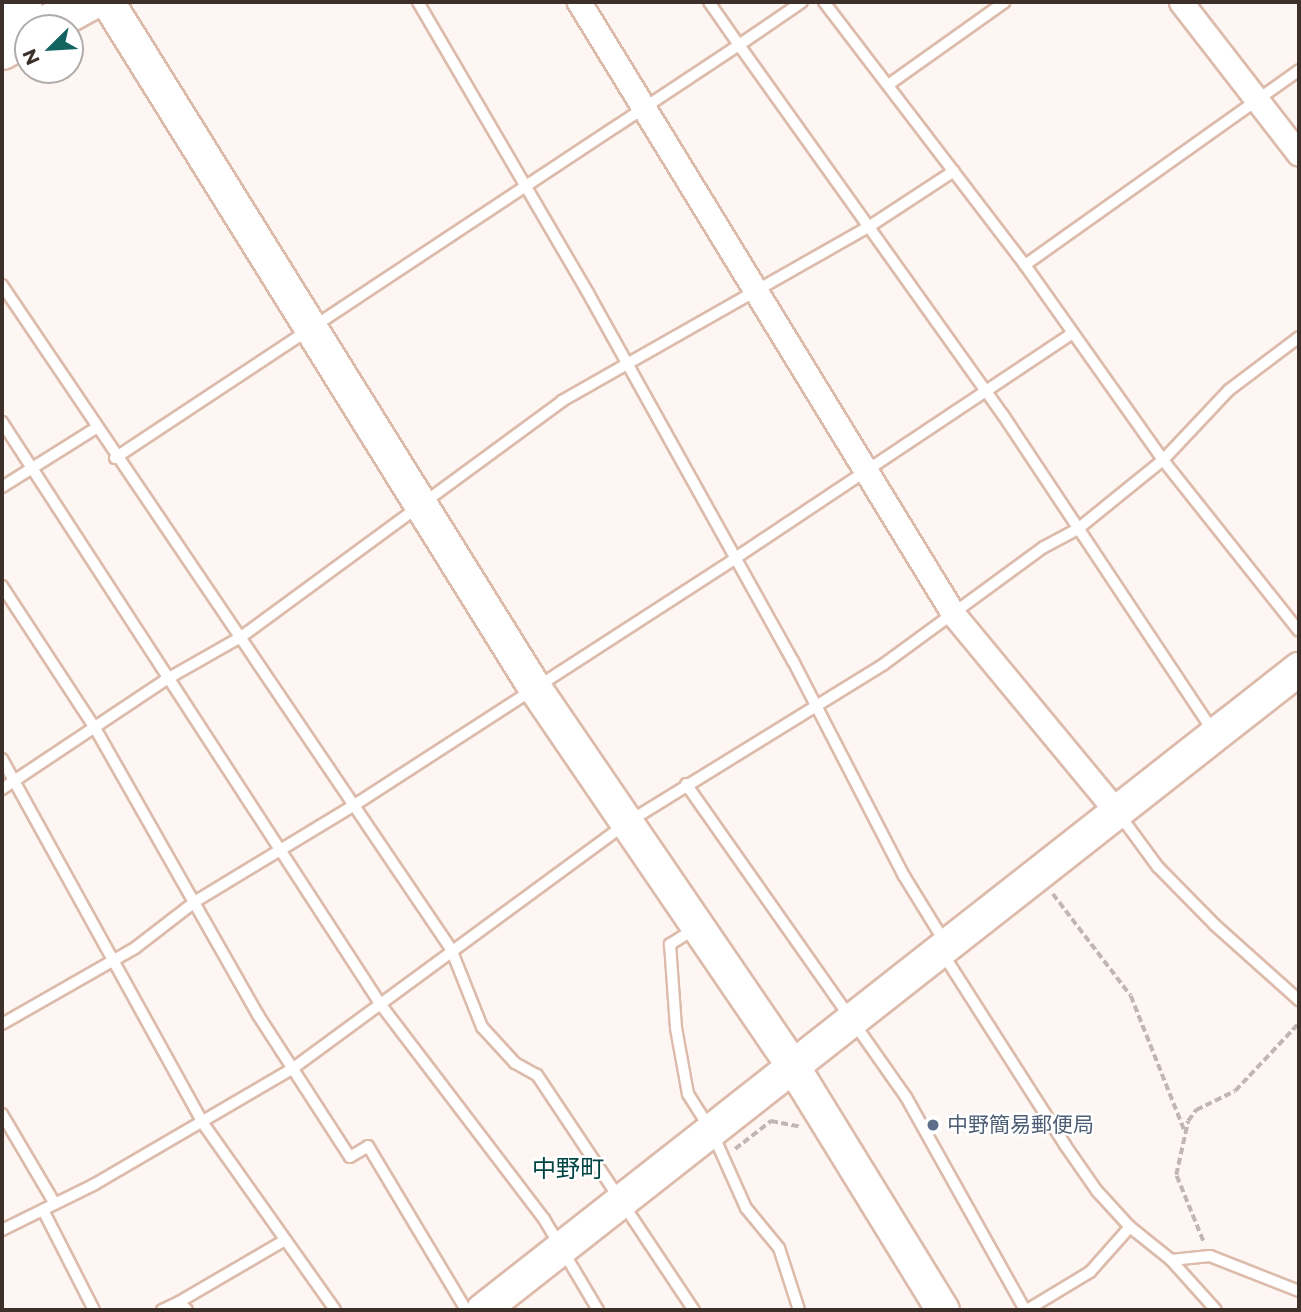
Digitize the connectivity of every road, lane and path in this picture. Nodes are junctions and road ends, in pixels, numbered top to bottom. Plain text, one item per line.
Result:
1 (23, 2) edge
2 (88, 2) edge
3 (108, 2) edge
4 (418, 2) edge
5 (579, 2) edge
6 (709, 2) edge
7 (802, 2) edge
8 (824, 2) edge
9 (1005, 2) edge
10 (1181, 2) edge
11 (2, 14) edge
12 (66, 14) edge
13 (739, 45) junction
14 (1299, 70) edge
15 (888, 85) junction
16 (1257, 100) junction
17 (644, 107) junction
18 (1299, 154) edge
19 (954, 171) junction
20 (525, 185) junction
21 (870, 226) junction
22 (1025, 265) junction
23 (2, 285) edge
24 (754, 291) junction
25 (310, 328) junction
26 (1073, 332) junction
27 (1299, 337) edge
28 (627, 365) junction
29 (986, 392) junction
30 (2, 422) edge
31 (96, 428) junction
32 (115, 458) junction
33 (1163, 460) junction
34 (32, 468) junction
35 (867, 473) junction
36 (2, 487) edge
37 (422, 507) junction
38 (1079, 528) junction
39 (734, 559) junction
40 (2, 586) edge
41 (954, 615) junction
42 (1299, 631) edge
43 (241, 637) junction
44 (1299, 669) edge
45 (167, 679) junction
46 (533, 685) junction
47 (815, 703) junction
48 (95, 728) junction
49 (1215, 734) junction
50 (2, 759) edge
51 (15, 782) junction
52 (686, 784) junction
53 (2, 789) edge
54 (356, 803) junction
55 (1117, 812) junction
56 (625, 824) junction
57 (281, 850) junction
58 (1038, 875) junction
59 (196, 901) junction
60 (696, 928) junction
61 (451, 949) junction
62 (945, 949) junction
63 (112, 962) junction
64 (1299, 1000) edge
65 (381, 1005) junction
66 (853, 1021) junction
67 (1299, 1023) edge
68 (2, 1024) edge
69 (794, 1068) junction
70 (292, 1069) junction
71 (2, 1114) edge
72 (202, 1122) junction
73 (805, 1130) dead end
74 (1185, 1132) junction
75 (720, 1144) junction
76 (624, 1201) junction
77 (55, 1204) junction
78 (43, 1210) junction
79 (1130, 1227) junction
80 (2, 1230) edge
81 (285, 1240) junction
82 (564, 1248) junction
83 (1210, 1256) junction
84 (1171, 1260) junction
85 (1299, 1291) edge
86 (183, 1306) edge
87 (94, 1310) edge
88 (162, 1310) edge
89 (335, 1310) edge
90 (466, 1310) edge
91 (484, 1310) edge
92 (598, 1310) edge
93 (694, 1310) edge
94 (799, 1310) edge
95 (943, 1310) edge
96 (1026, 1310) edge
97 (1216, 1310) edge

1 - 11 highway
2 - 12 highway
3 - 25 street
4 - 20 lane
5 - 17 street
6 - 13 lane
7 - 13 lane
8 - 15 lane
9 - 15 lane
10 - 16 street
13 - 17 lane
13 - 21 lane
14 - 16 lane
15 - 19 lane
16 - 18 street
16 - 22 lane
17 - 20 lane
17 - 24 street
19 - 21 lane
19 - 22 lane
20 - 25 lane
20 - 28 lane
21 - 24 lane
21 - 29 lane
22 - 26 lane
23 - 31 lane
24 - 28 lane
24 - 35 street
25 - 32 lane
25 - 37 street
26 - 29 lane
26 - 33 lane
27 - 33 lane
28 - 37 lane
28 - 39 lane
29 - 35 lane
29 - 38 lane
30 - 34 lane
31 - 32 lane
31 - 34 lane
32 - 43 lane
33 - 38 lane
33 - 42 lane
34 - 36 lane
34 - 45 lane
35 - 39 lane
35 - 41 street
37 - 43 lane
37 - 46 street
38 - 41 lane
38 - 49 lane
39 - 46 lane
39 - 47 lane
40 - 48 lane
41 - 47 lane
41 - 55 street
43 - 45 lane
43 - 54 lane
44 - 49 street
45 - 48 lane
45 - 57 lane
46 - 54 lane
46 - 56 street
47 - 52 lane
47 - 62 lane
48 - 51 lane
48 - 59 lane
49 - 55 street
50 - 51 lane
51 - 53 lane
51 - 63 lane
52 - 56 lane
52 - 66 lane
54 - 57 lane
54 - 61 lane
55 - 58 street
55 - 64 lane
56 - 60 street
56 - 61 lane
57 - 59 lane
57 - 65 lane
58 - 62 street
58 - 74 path
59 - 63 lane
59 - 70 lane
60 - 69 street
60 - 75 lane
61 - 65 lane
61 - 76 lane
62 - 66 street
62 - 79 lane
63 - 68 lane
63 - 72 lane
65 - 70 lane
65 - 82 lane
66 - 69 street
66 - 96 lane
67 - 74 path
69 - 75 street
69 - 95 street
70 - 72 lane
70 - 90 lane
71 - 77 lane
72 - 77 lane
72 - 81 lane
73 - 75 path
74 - 83 path
75 - 76 street
75 - 94 lane
76 - 82 street
76 - 93 lane
77 - 78 lane
78 - 80 lane
78 - 87 lane
79 - 84 lane
79 - 96 lane
81 - 86 lane
81 - 89 lane
82 - 91 street
82 - 92 lane
83 - 84 lane
83 - 85 lane
84 - 97 lane
86 - 88 lane

